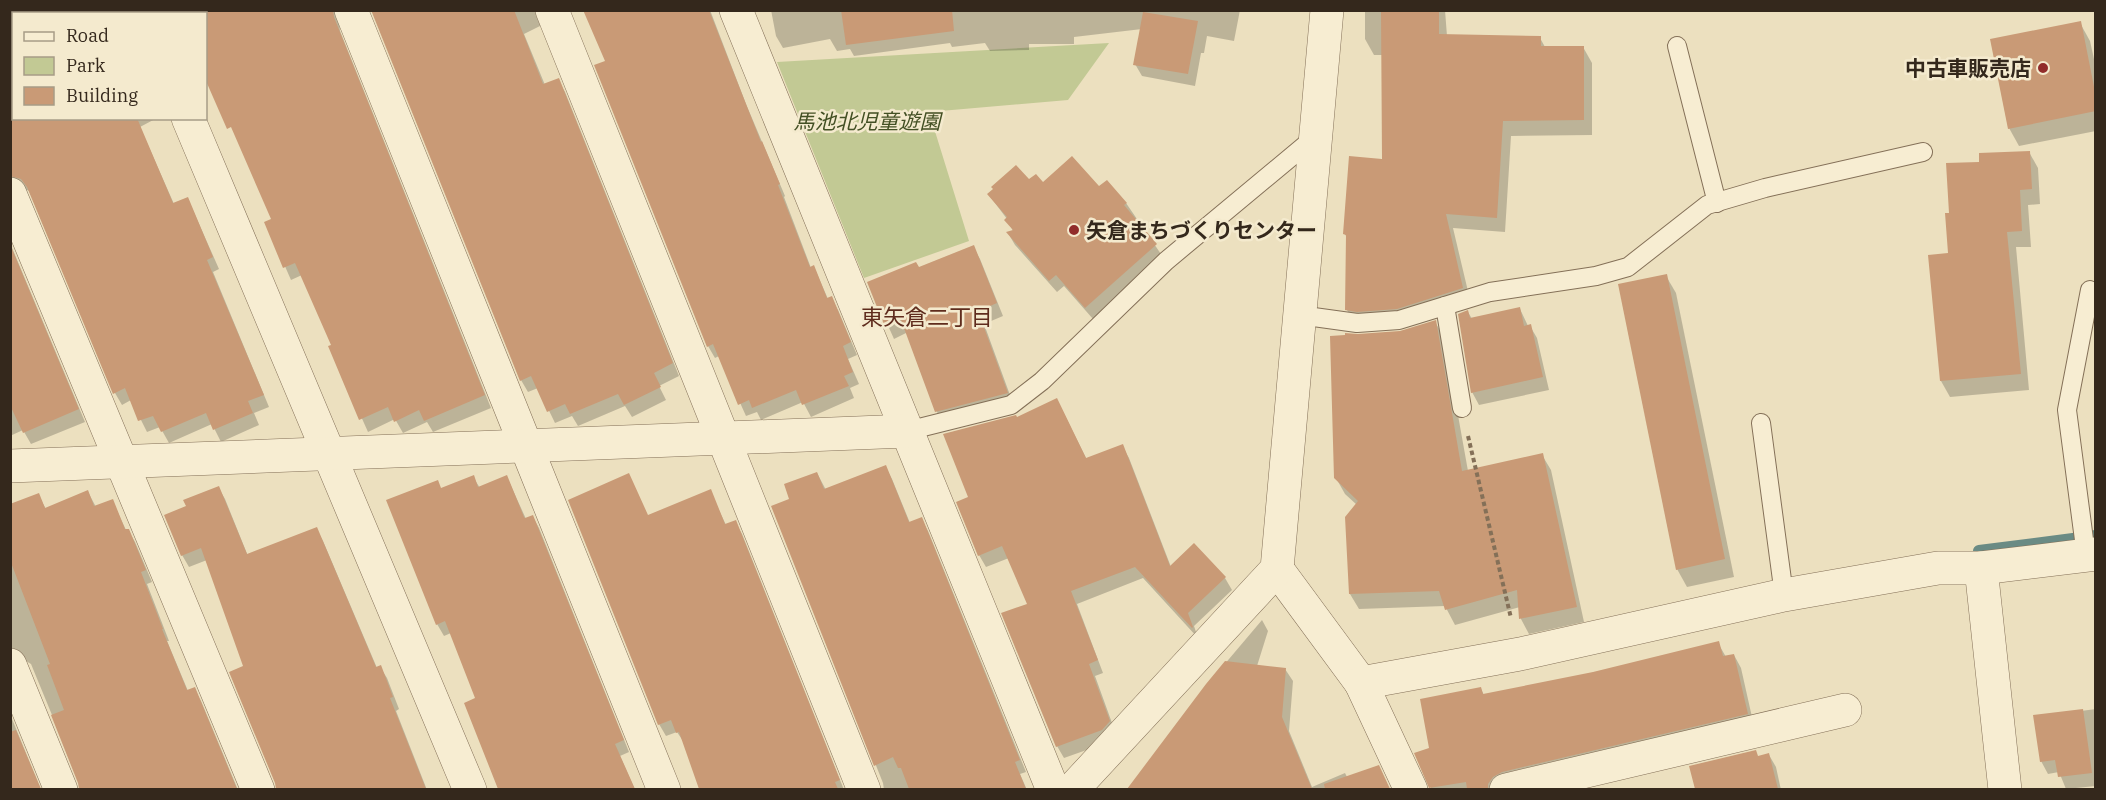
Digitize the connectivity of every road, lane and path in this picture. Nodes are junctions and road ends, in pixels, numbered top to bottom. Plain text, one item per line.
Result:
1 (351, 10) edge
2 (552, 10) edge
3 (736, 10) edge
4 (1327, 10) edge
5 (1677, 46) dead end
6 (189, 120) edge
7 (1315, 137) junction
8 (1923, 152) dead end
9 (10, 194) edge
10 (1717, 202) junction
11 (2090, 290) dead end
12 (1444, 306) junction
13 (1299, 315) junction
14 (1462, 408) joint
15 (1761, 423) dead end
16 (907, 431) junction
17 (722, 438) junction
18 (525, 446) junction
19 (327, 453) junction
20 (122, 462) junction
21 (10, 466) edge
22 (2091, 555) edge
23 (1981, 568) junction
24 (1277, 569) junction
25 (1784, 595) junction
26 (1520, 654) junction
27 (10, 665) edge
28 (1361, 683) junction
29 (1845, 710) dead end
30 (61, 789) edge
31 (258, 789) edge
32 (470, 789) edge
33 (664, 789) edge
34 (864, 789) edge
35 (1053, 789) edge
36 (1072, 789) edge
37 (1411, 789) edge
38 (1506, 789) edge
39 (2005, 789) edge

1 - 18 street
2 - 17 street
3 - 16 street
4 - 7 street
5 - 10 lane
6 - 19 street
7 - 13 street
7 - 16 lane
8 - 10 lane
9 - 20 street
10 - 12 lane
11 - 22 lane
12 - 13 lane
12 - 14 lane
13 - 24 street
14 - 26 path
15 - 25 lane
16 - 17 street
16 - 35 street
17 - 18 street
17 - 34 street
18 - 19 street
18 - 33 street
19 - 20 street
19 - 32 street
20 - 21 street
20 - 31 street
22 - 23 street
23 - 25 street
23 - 39 street
24 - 28 street
24 - 36 street
25 - 26 street
26 - 28 street
27 - 30 street
28 - 37 street
29 - 38 street

